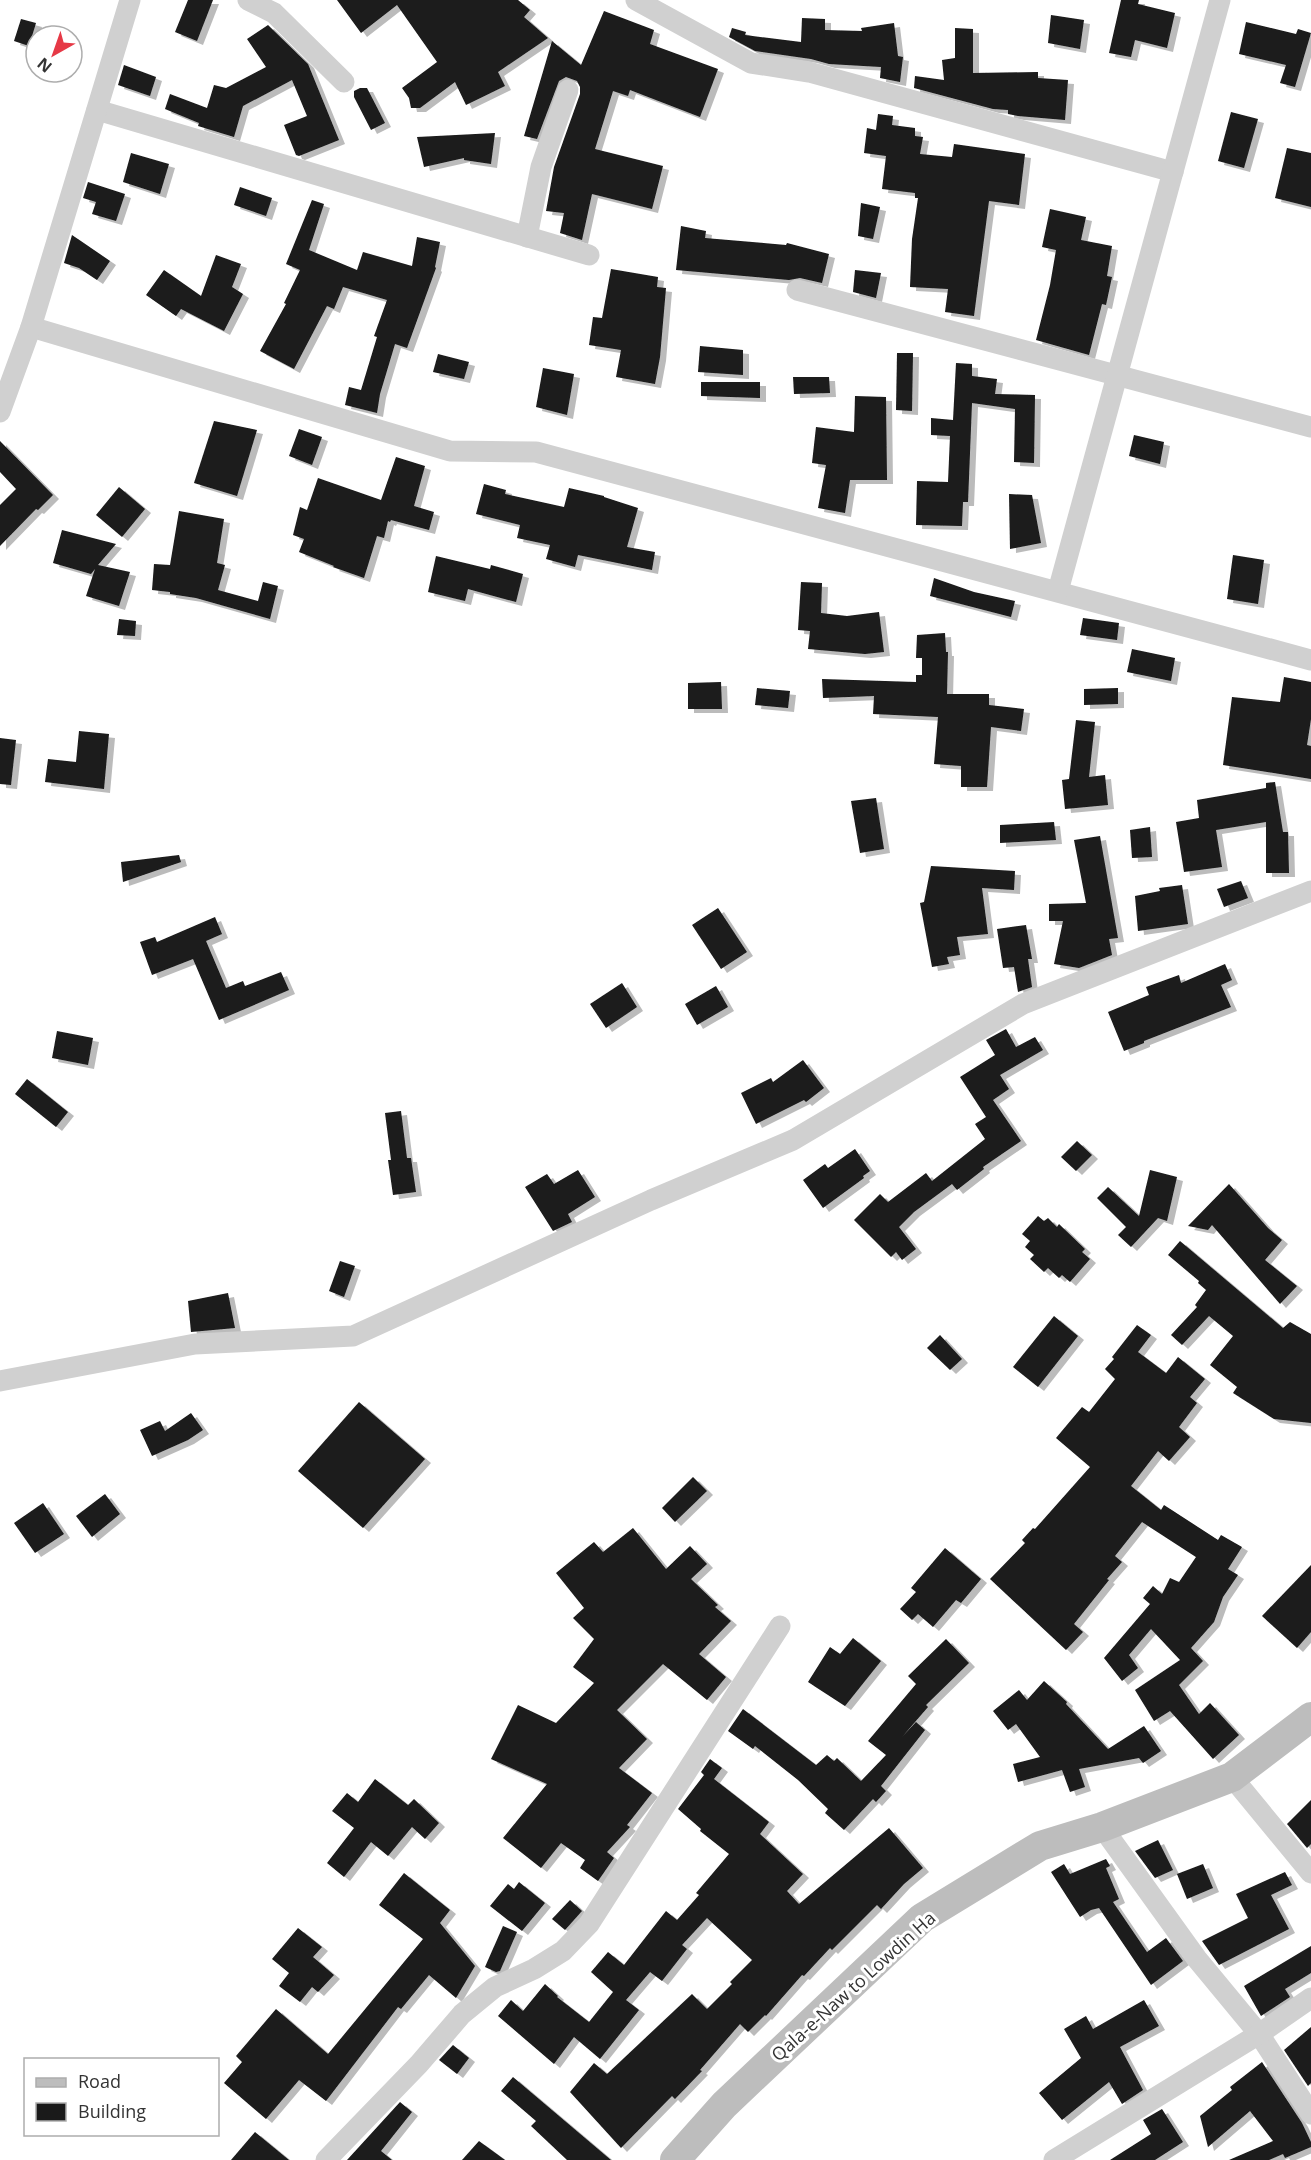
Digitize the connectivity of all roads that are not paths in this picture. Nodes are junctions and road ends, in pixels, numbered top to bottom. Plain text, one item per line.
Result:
1 (130, 0) edge
2 (248, 0) edge
3 (636, 0) edge
4 (1220, 0) edge
5 (344, 82) dead end
6 (568, 90) dead end
7 (97, 110) junction
8 (1173, 172) junction
9 (527, 237) junction
10 (589, 255) dead end
11 (797, 290) dead end
12 (31, 327) junction
13 (1116, 376) junction
14 (0, 412) edge
15 (1311, 427) edge
16 (1058, 591) junction
17 (1311, 660) edge
18 (1311, 891) edge
19 (0, 1381) edge
20 (780, 1626) dead end
21 (1311, 1717) edge
22 (1232, 1777) junction
23 (1102, 1827) junction
24 (1311, 1872) edge
25 (1311, 1998) edge
26 (1259, 2034) junction
27 (1311, 2114) edge
28 (326, 2160) edge
29 (675, 2160) edge
30 (1054, 2160) edge

1 - 7 street
2 - 5 street
3 - 8 street
4 - 8 street
6 - 9 street
7 - 9 street
7 - 12 street
8 - 13 street
9 - 10 street
11 - 13 street
12 - 14 street
12 - 16 street
13 - 15 street
13 - 16 street
16 - 17 street
18 - 19 street
20 - 28 street
21 - 22 main road, Qala-e-Naw to Lowdin Ha
22 - 23 main road, Qala-e-Naw to Lowdin Ha
22 - 24 street
23 - 26 street
23 - 29 main road, Qala-e-Naw to Lowdin Ha
25 - 26 street
26 - 27 street
26 - 30 street

